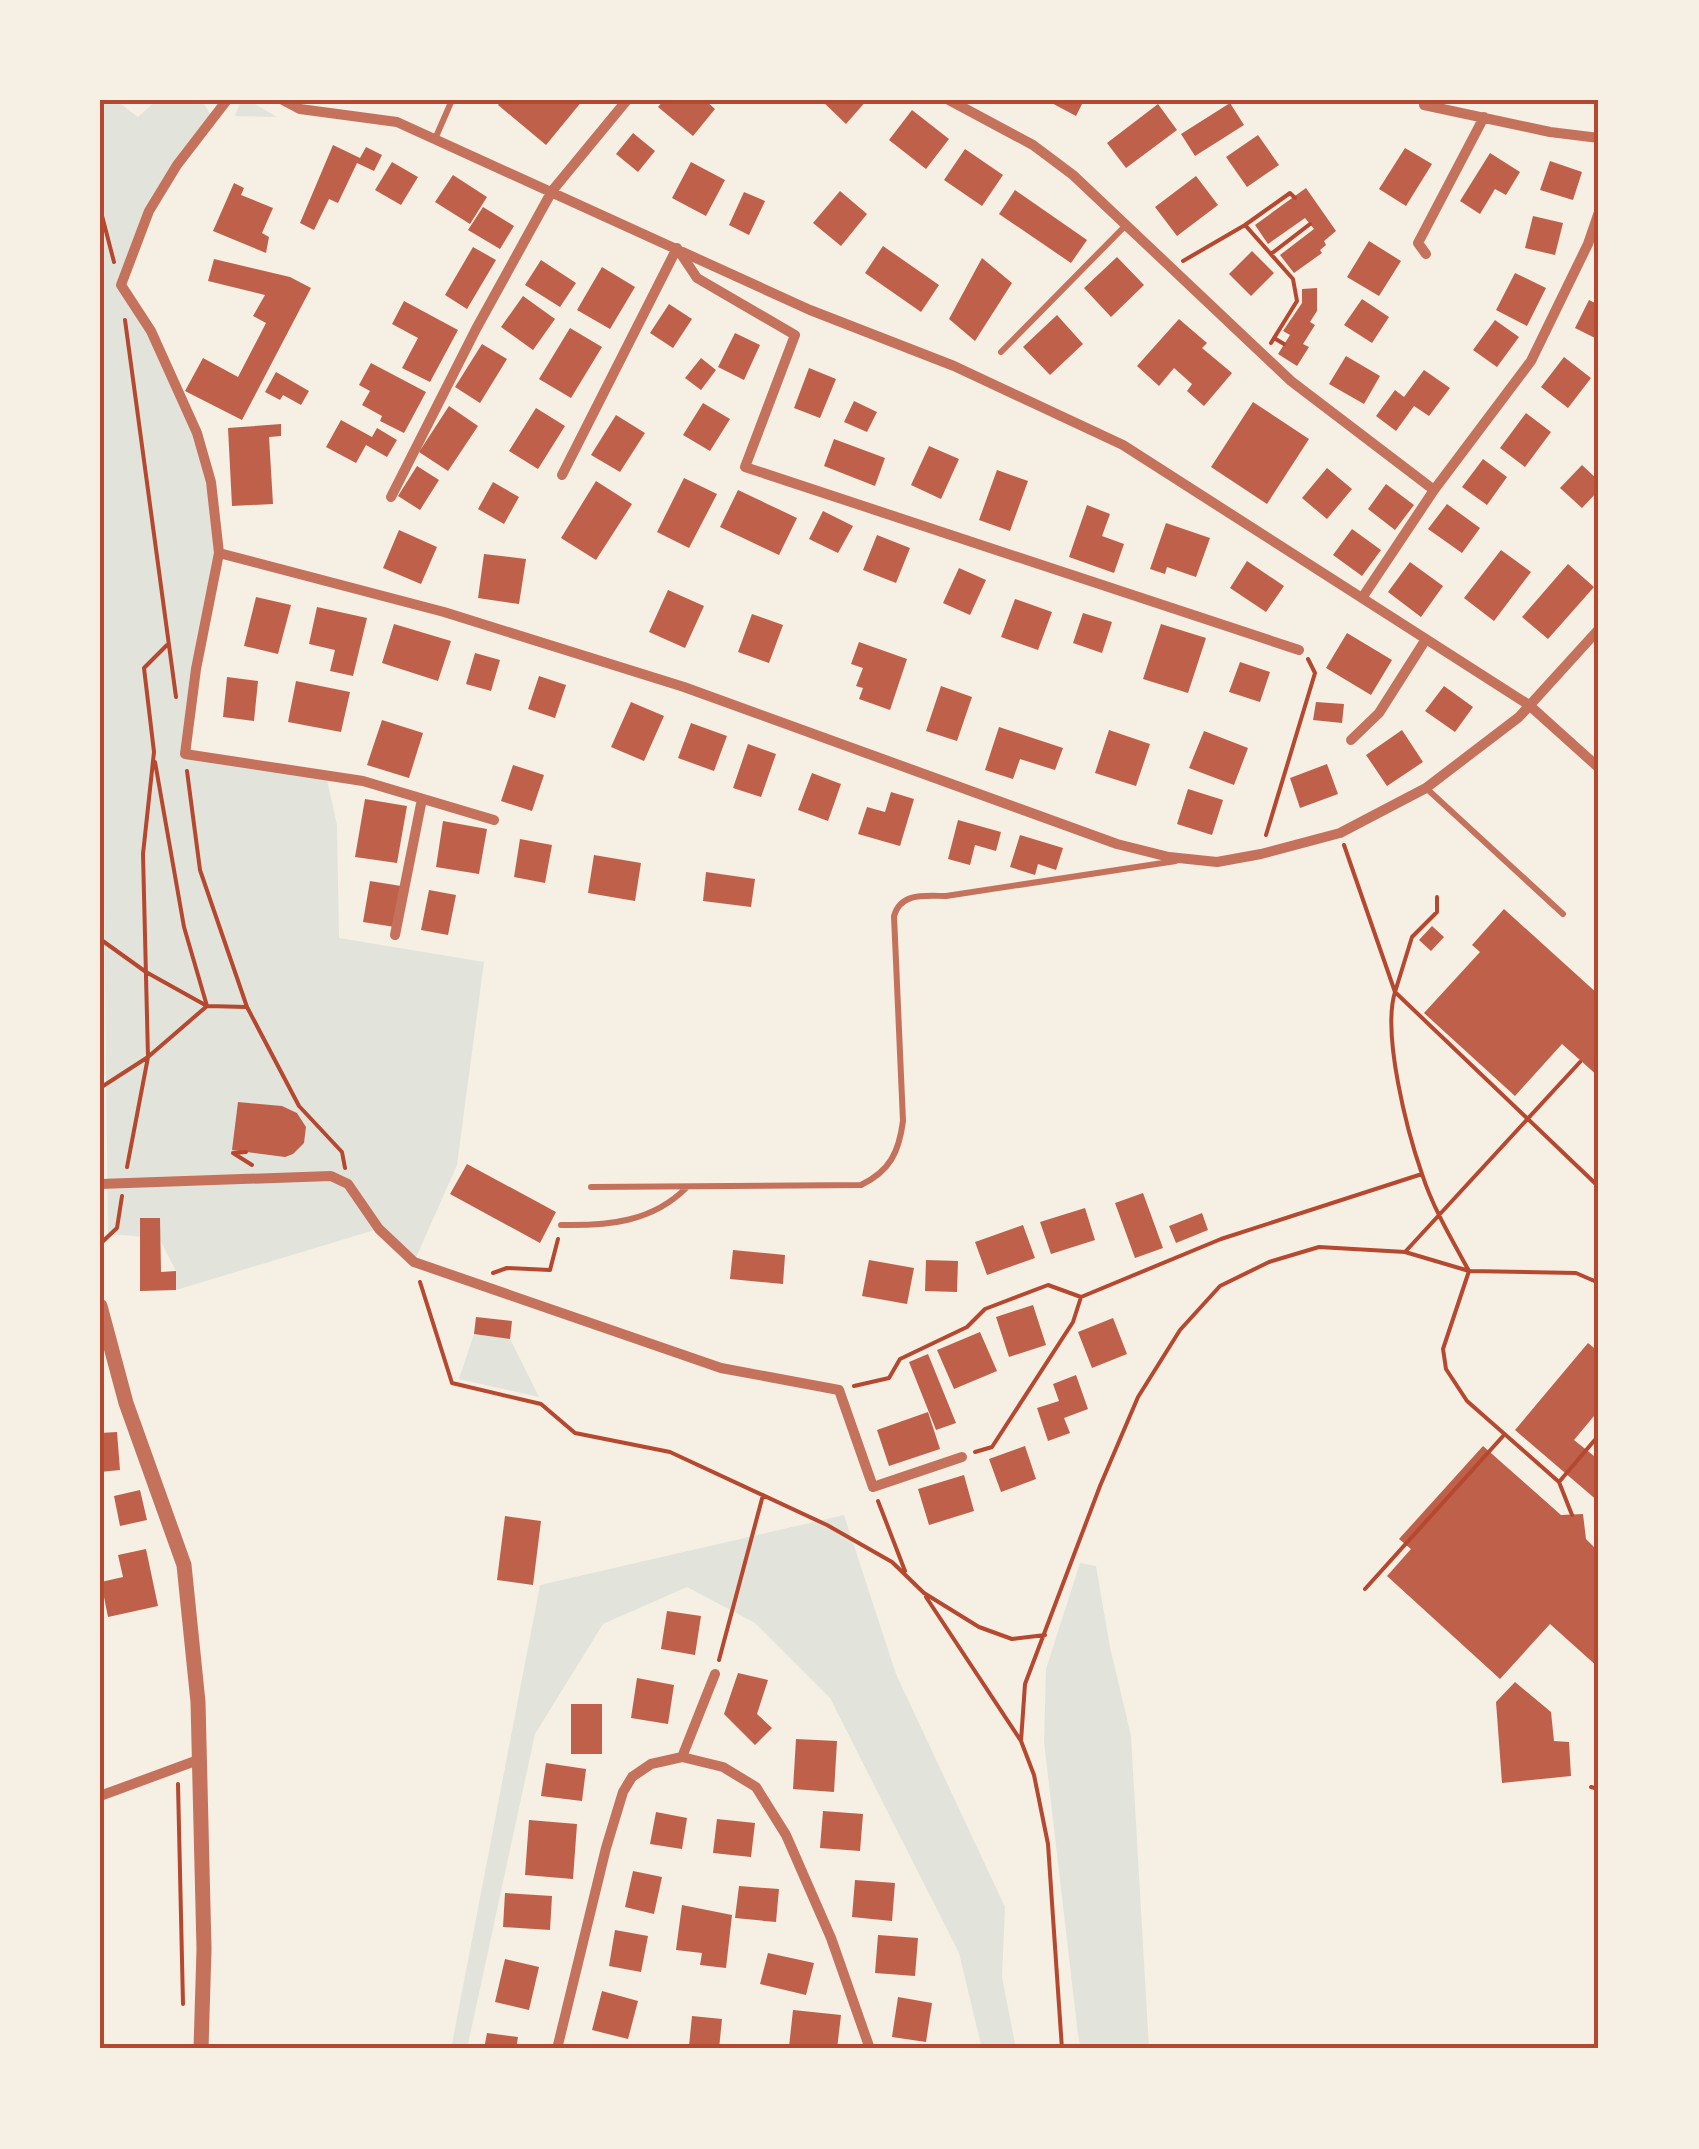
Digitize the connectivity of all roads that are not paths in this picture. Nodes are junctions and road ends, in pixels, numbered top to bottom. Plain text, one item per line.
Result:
1 (227, 100) edge
2 (284, 100) edge
3 (452, 100) edge
4 (627, 100) edge
5 (949, 100) edge
6 (1424, 105) dead end
7 (1484, 117) junction
8 (1599, 138) edge
9 (435, 139) junction
10 (552, 191) junction
11 (1599, 212) edge
12 (1127, 224) junction
13 (677, 248) junction
14 (1426, 254) dead end
15 (1001, 352) dead end
16 (562, 474) dead end
17 (1434, 490) junction
18 (391, 498) dead end
19 (219, 553) junction
20 (1362, 598) junction
21 (1599, 629) edge
22 (1426, 639) junction
23 (1299, 650) road end
24 (1529, 704) junction
25 (1351, 740) dead end
26 (1599, 768) edge
27 (1426, 788) junction
28 (422, 798) junction
29 (494, 820) dead end
30 (1187, 859) junction
31 (1564, 914) dead end
32 (395, 935) dead end
33 (100, 1184) edge
34 (688, 1186) junction
35 (590, 1187) dead end
36 (561, 1224) road end
37 (101, 1317) edge
38 (962, 1457) road end
39 (715, 1674) road end
40 (682, 1758) junction
41 (198, 1760) junction
42 (100, 1796) edge
43 (202, 2049) edge
44 (558, 2049) edge
45 (870, 2049) edge

1 - 19 street
2 - 9 street
3 - 9 lane
4 - 10 street
5 - 12 street
6 - 7 street
7 - 8 street
7 - 14 street
9 - 10 street
10 - 13 street
10 - 18 street
11 - 17 street
12 - 15 lane
12 - 17 street
13 - 16 street
13 - 20 street
13 - 23 street
17 - 20 street
19 - 28 street
19 - 30 street
20 - 22 street
21 - 24 street
22 - 24 street
22 - 25 street
24 - 26 street
24 - 27 street
27 - 30 street
27 - 31 lane
28 - 29 street
28 - 32 street
30 - 34 lane
33 - 38 street
34 - 35 lane
34 - 36 lane
37 - 41 street
39 - 40 street
40 - 44 street
40 - 45 street
41 - 42 street
41 - 43 street

